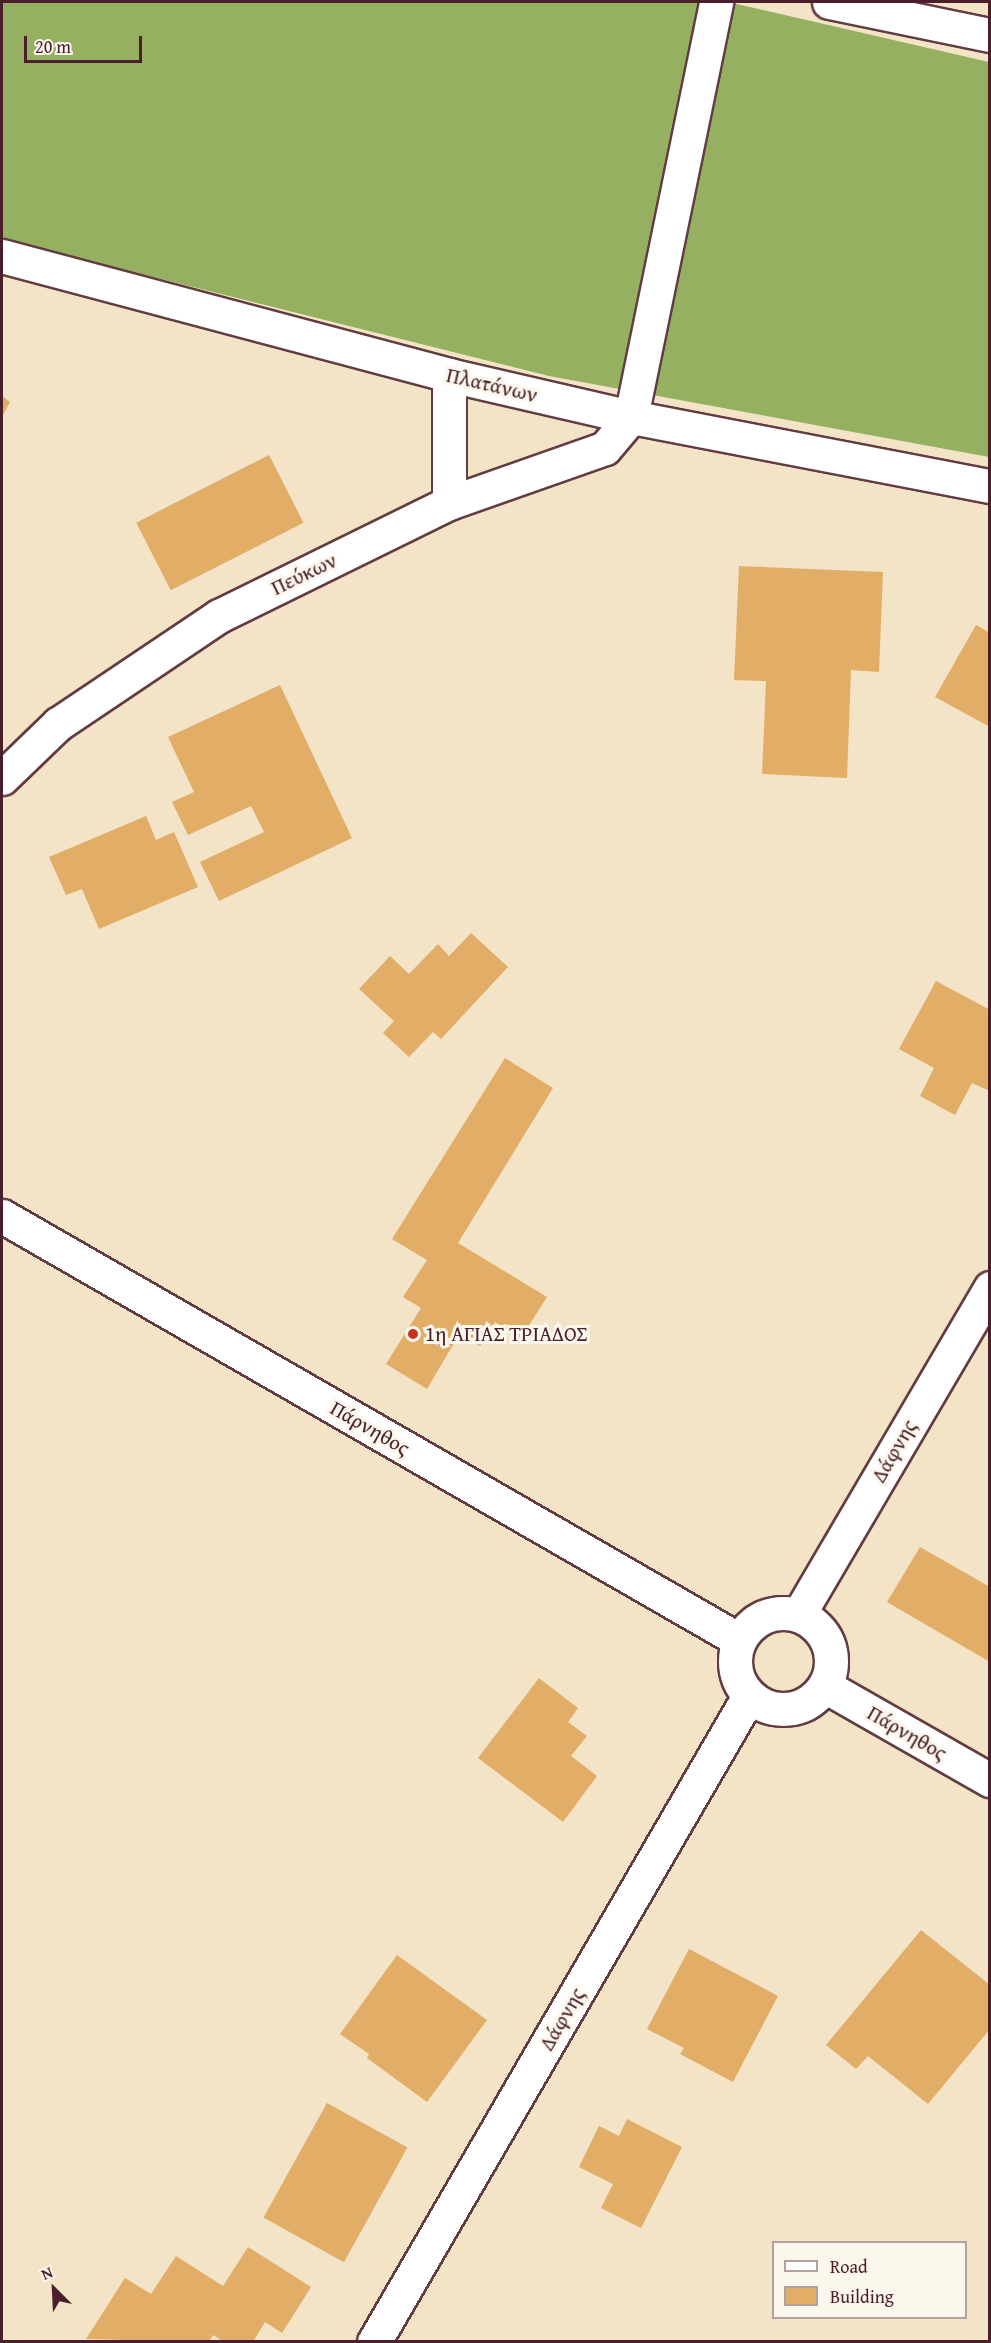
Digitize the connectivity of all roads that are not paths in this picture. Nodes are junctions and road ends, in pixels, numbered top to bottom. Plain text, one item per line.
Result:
1 (716, 2) edge
2 (829, 2) edge
3 (990, 35) edge
4 (2, 256) edge
5 (449, 375) junction
6 (631, 417) junction
7 (990, 486) edge
8 (449, 503) junction
9 (2, 778) edge
10 (2, 1216) edge
11 (990, 1288) edge
12 (799, 1614) junction
13 (739, 1640) junction
14 (825, 1686) junction
15 (749, 1696) junction
16 (990, 1780) edge
17 (374, 2342) edge

1 - 6 street
2 - 3 street
4 - 5 street, Πλατάνων
5 - 6 street, Πλατάνων
5 - 8 street
6 - 7 street, Πλατάνων
6 - 8 street, Πεύκων
8 - 9 street, Πεύκων
10 - 13 street, Πάρνηθος
11 - 12 street, Δάφνης
12 - 13 street
12 - 14 street
13 - 15 street
14 - 15 street
14 - 16 street, Πάρνηθος
15 - 17 street, Δάφνης

